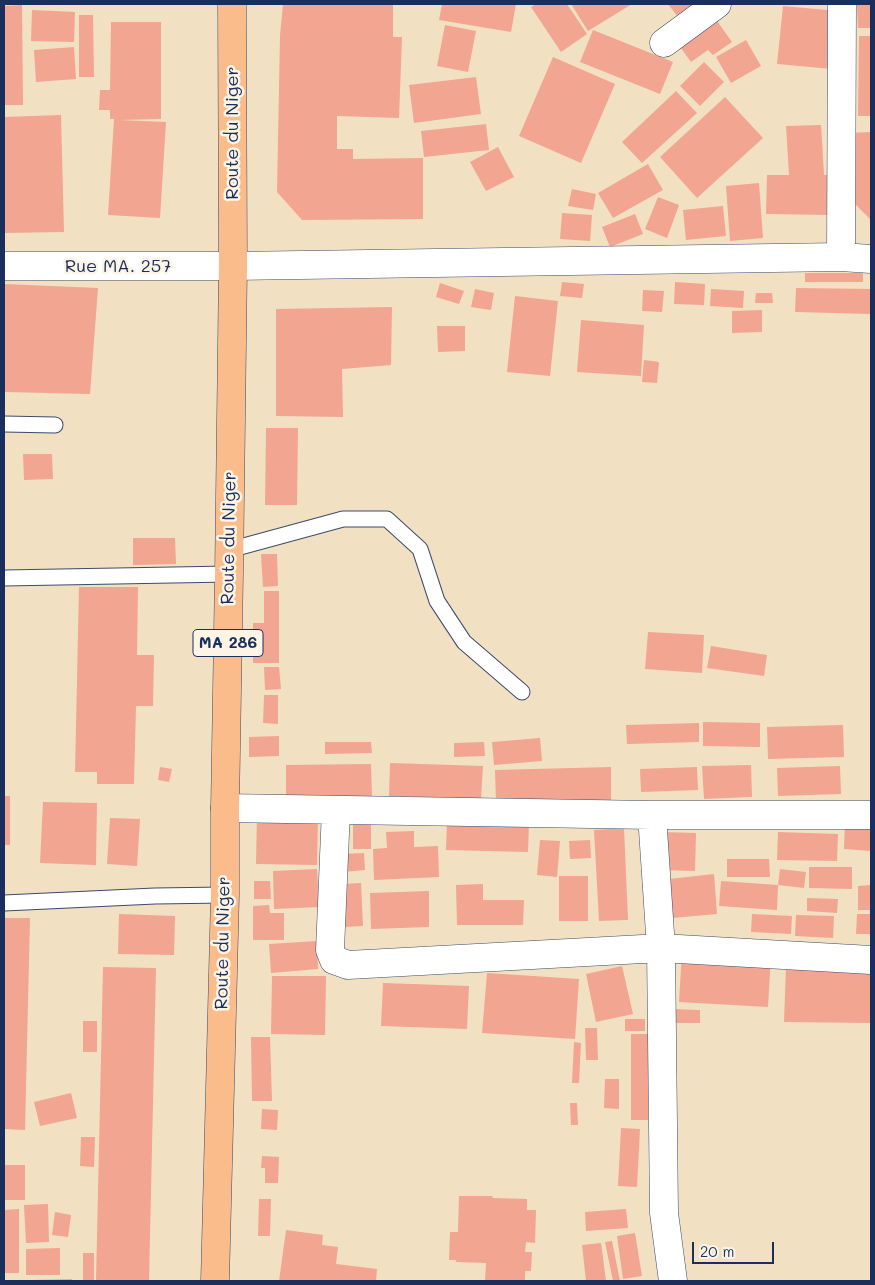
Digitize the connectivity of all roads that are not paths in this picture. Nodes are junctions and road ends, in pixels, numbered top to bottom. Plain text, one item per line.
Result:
1 (232, 4) edge
2 (717, 4) edge
3 (842, 4) edge
4 (664, 43) dead end
5 (841, 257) junction
6 (871, 259) edge
7 (4, 266) edge
8 (233, 266) junction
9 (4, 424) edge
10 (55, 425) dead end
11 (229, 562) junction
12 (4, 578) edge
13 (522, 692) dead end
14 (225, 808) junction
15 (336, 810) junction
16 (652, 815) junction
17 (871, 815) edge
18 (225, 895) junction
19 (4, 903) edge
20 (662, 948) junction
21 (871, 960) edge
22 (215, 1281) edge
23 (672, 1281) edge

1 - 8 main road, Route du Niger / MA 286
2 - 4 street
3 - 5 street
5 - 6 street, Rue MA. 257
5 - 8 street, Rue MA. 257
7 - 8 street, Rue MA. 257
8 - 11 main road, Route du Niger / MA 286
9 - 10 lane
11 - 12 lane
11 - 13 lane
11 - 14 main road, Route du Niger / MA 286
14 - 15 street
14 - 18 main road, Route du Niger / MA 286
15 - 16 street
15 - 20 street
16 - 17 street
16 - 20 street
18 - 19 lane
18 - 22 main road, Route du Niger / MA 286
20 - 21 street
20 - 23 street

